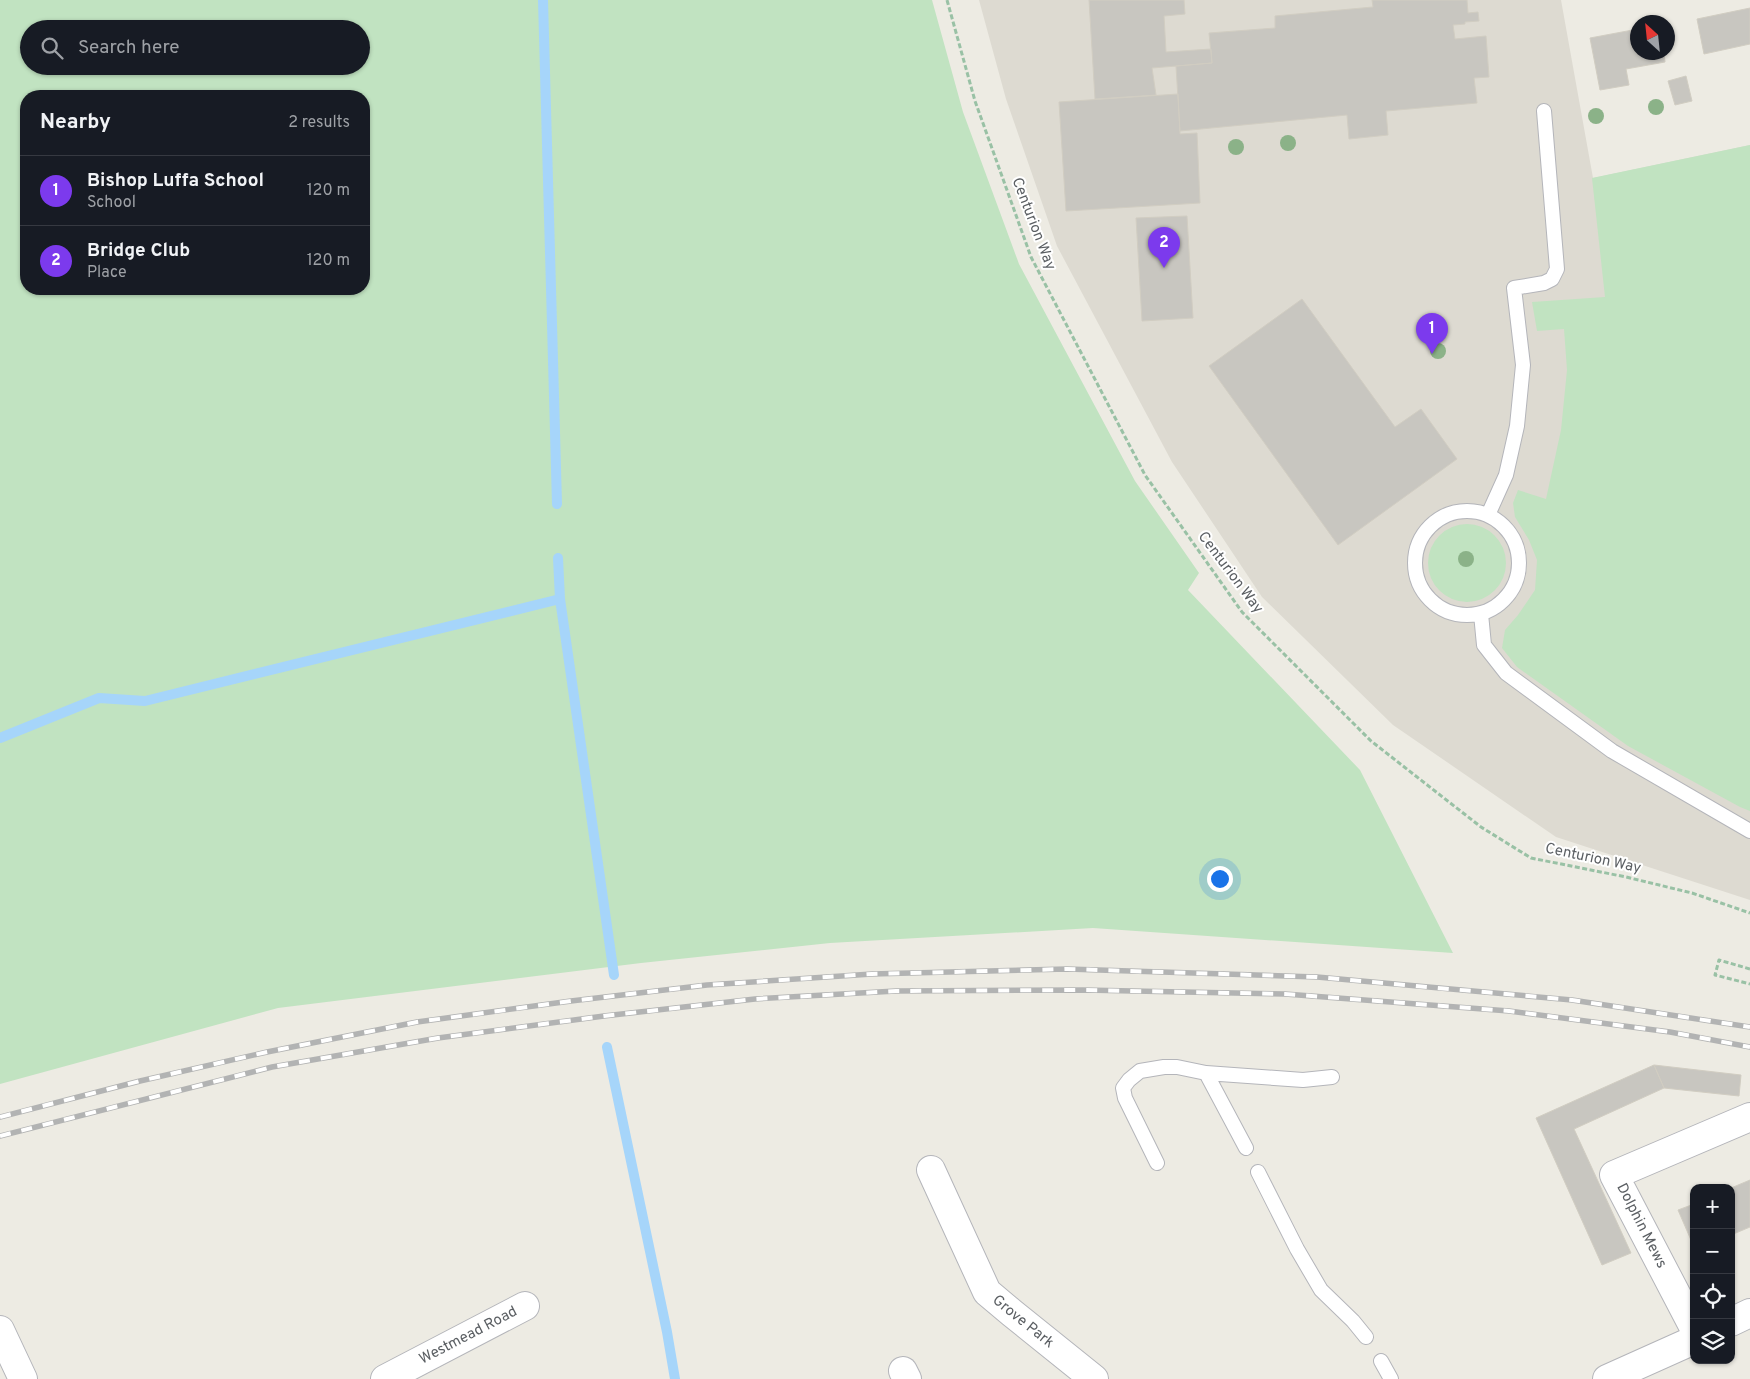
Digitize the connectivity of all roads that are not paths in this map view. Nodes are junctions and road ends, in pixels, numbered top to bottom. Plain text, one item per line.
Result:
1 (1544, 111) dead end
2 (1488, 515) junction
3 (1482, 614) junction
4 (1750, 830) edge
5 (1206, 1073) junction
6 (1332, 1077) dead end
7 (1750, 1117) edge
8 (1246, 1148) dead end
9 (1157, 1163) dead end
10 (931, 1170) dead end
11 (1258, 1172) dead end
12 (525, 1306) dead end
13 (1750, 1313) edge
14 (1690, 1320) edge
15 (1735, 1320) edge
16 (0, 1330) edge
17 (1366, 1337) dead end
18 (1690, 1342) edge
19 (1381, 1361) dead end
20 (23, 1379) edge
21 (385, 1379) edge
22 (1094, 1379) edge
23 (1391, 1379) edge
24 (1607, 1379) edge

1 - 2 lane
2 - 3 lane
2 - 3 lane
3 - 4 lane
5 - 6 lane
5 - 8 lane
5 - 9 lane
7 - 14 street, Dolphin Mews
10 - 22 street, Grove Park
11 - 17 lane
12 - 21 street, Westmead Road
13 - 15 street
16 - 20 street
18 - 24 street
19 - 23 lane

